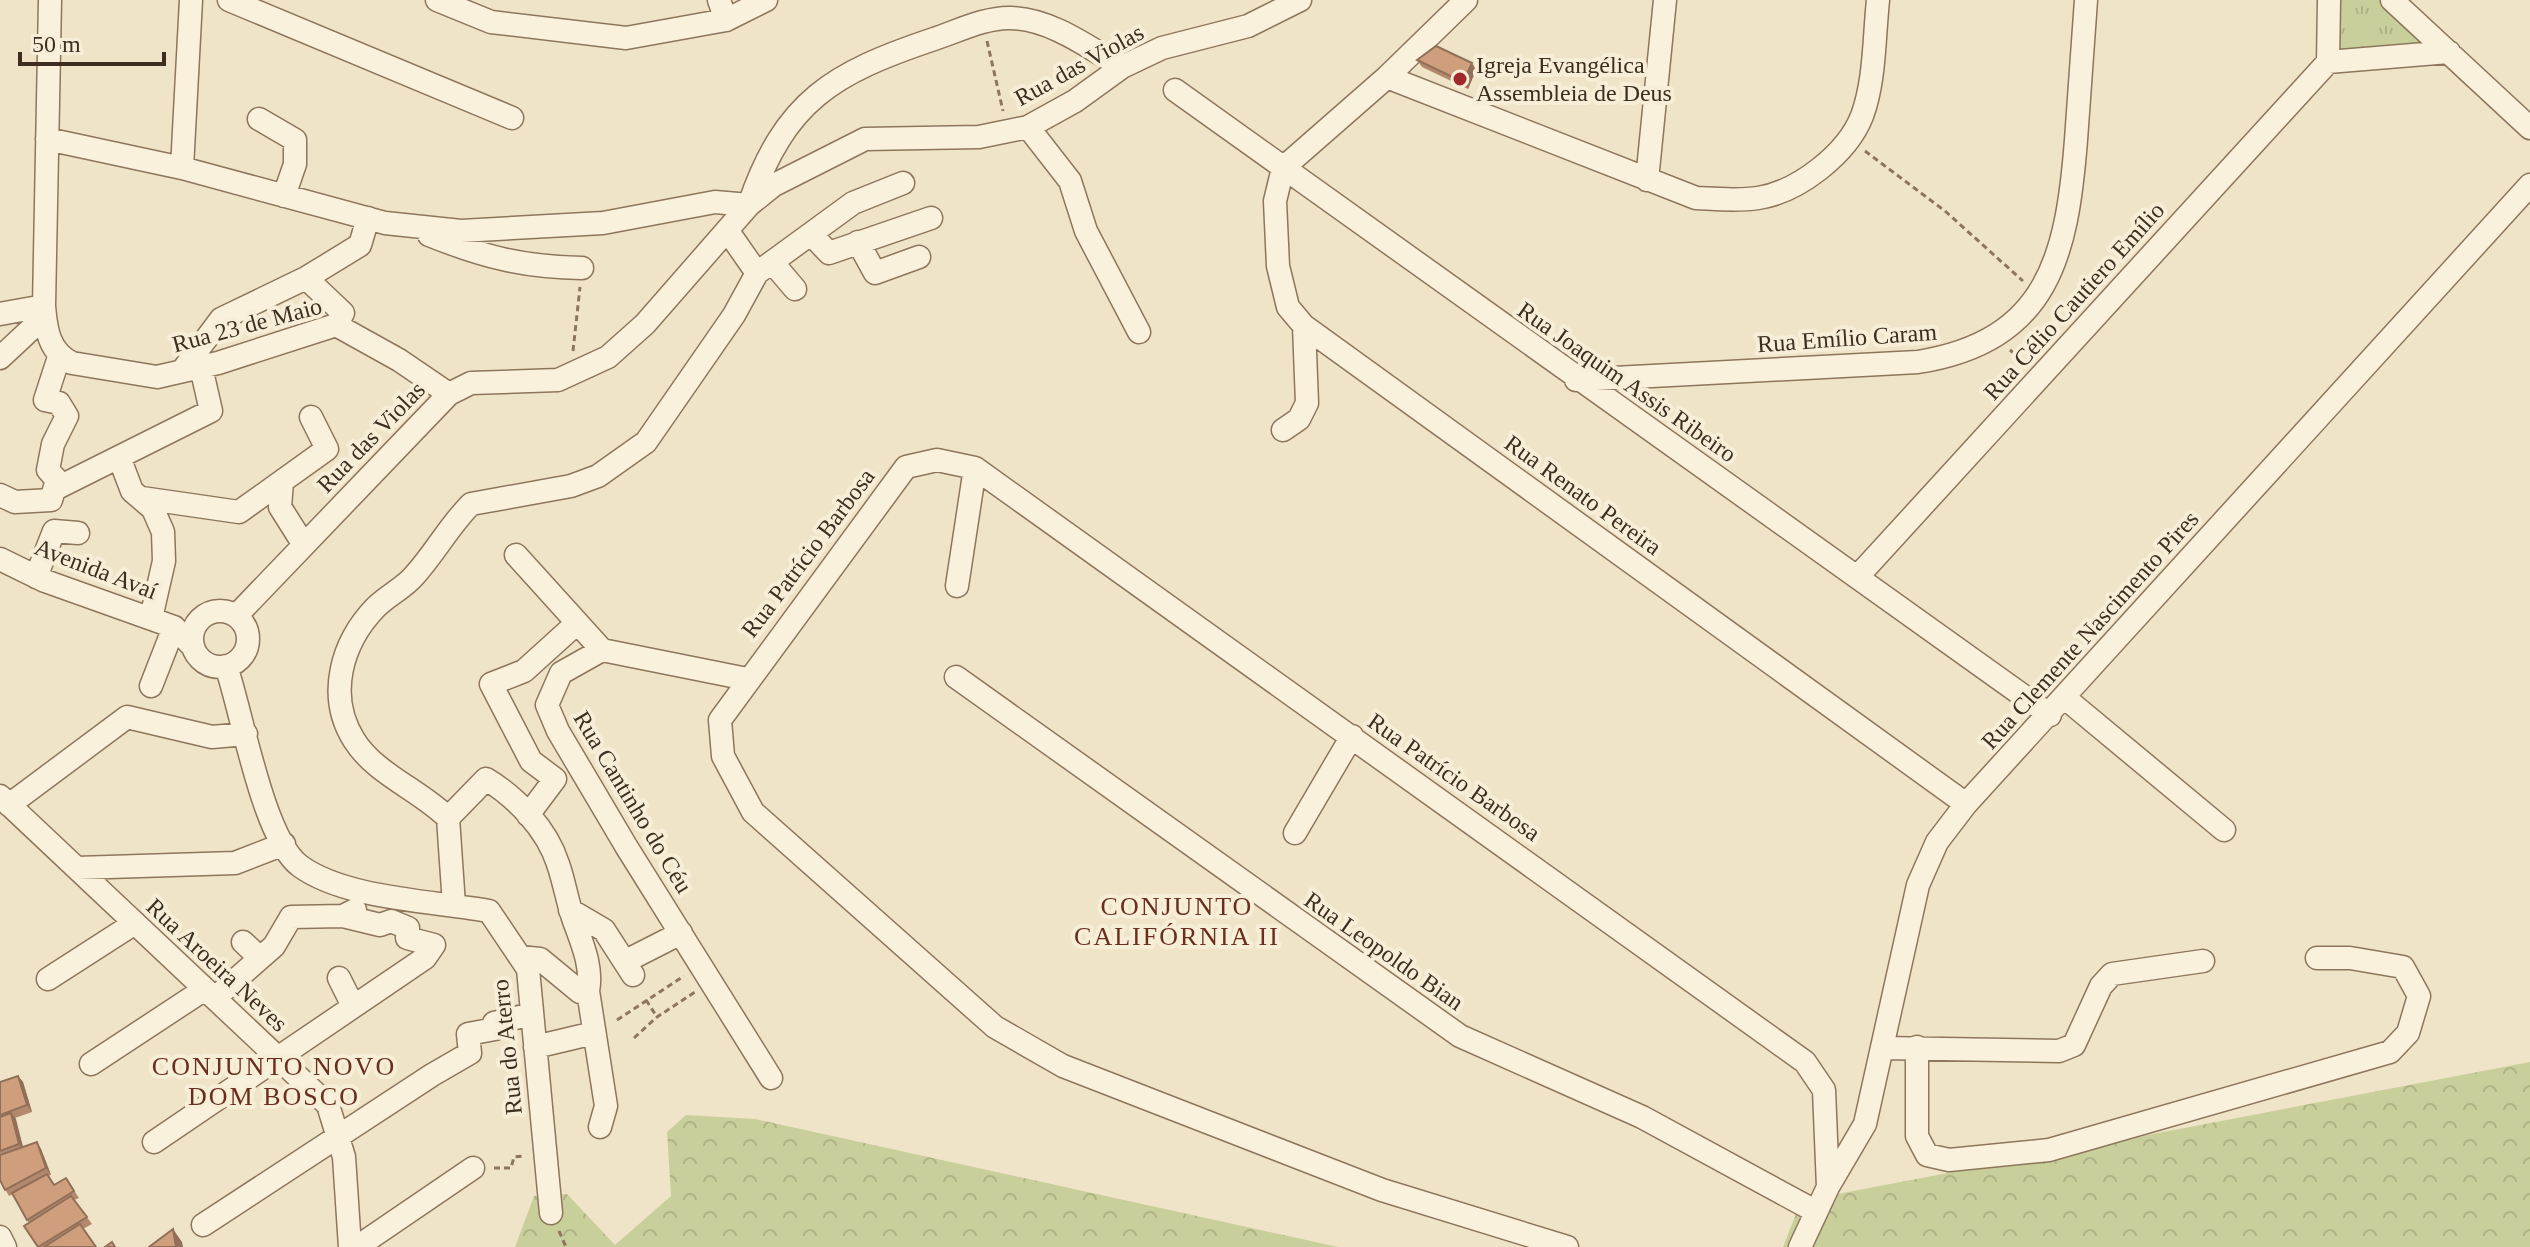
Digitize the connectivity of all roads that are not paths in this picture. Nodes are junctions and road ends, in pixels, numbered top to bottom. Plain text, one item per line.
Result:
1 (50, 0) edge
2 (191, 0) edge
3 (229, 0) edge
4 (437, 0) edge
5 (766, 0) edge
6 (1300, 0) edge
7 (1466, 0) edge
8 (1665, 0) edge
9 (1878, 0) edge
10 (2086, 0) edge
11 (2329, 0) edge
12 (2392, 0) edge
13 (722, 10) edge
14 (2449, 52) junction
15 (2328, 62) junction
16 (1122, 67) junction
17 (1387, 77) junction
18 (1175, 90) dead end
19 (512, 118) dead end
20 (259, 119) dead end
21 (2530, 128) edge
22 (1018, 129) junction
23 (47, 139) junction
24 (182, 168) junction
25 (1283, 168) junction
26 (1647, 180) junction
27 (903, 183) dead end
28 (2530, 185) edge
29 (284, 196) junction
30 (749, 205) junction
31 (368, 218) junction
32 (931, 218) dead end
33 (403, 225) junction
34 (727, 230) junction
35 (811, 234) junction
36 (858, 242) junction
37 (919, 257) dead end
38 (582, 268) road end
39 (765, 268) junction
40 (306, 278) junction
41 (795, 289) dead end
42 (44, 311) junction
43 (0, 314) edge
44 (336, 325) junction
45 (1304, 326) junction
46 (1139, 332) dead end
47 (55, 350) junction
48 (0, 358) edge
49 (191, 369) junction
50 (1576, 380) junction
51 (449, 394) junction
52 (311, 417) dead end
53 (1283, 430) dead end
54 (119, 457) junction
55 (975, 468) junction
56 (282, 482) junction
57 (55, 489) junction
58 (0, 495) edge
59 (142, 498) junction
60 (78, 533) dead end
61 (304, 545) junction
62 (516, 555) dead end
63 (0, 559) edge
64 (1859, 575) junction
65 (36, 577) junction
66 (957, 586) dead end
67 (151, 618) junction
68 (199, 620) junction
69 (240, 620) junction
70 (577, 623) junction
71 (174, 627) junction
72 (193, 647) junction
73 (602, 650) junction
74 (226, 666) junction
75 (956, 677) dead end
76 (747, 679) junction
77 (151, 686) dead end
78 (2057, 706) junction
79 (246, 734) junction
80 (1352, 736) junction
81 (5, 801) edge
82 (1966, 804) junction
83 (528, 815) junction
84 (448, 818) junction
85 (2224, 830) dead end
86 (1295, 833) dead end
87 (284, 844) junction
88 (77, 868) junction
89 (386, 894) junction
90 (454, 905) junction
91 (570, 910) junction
92 (343, 916) junction
93 (135, 923) junction
94 (681, 933) junction
95 (243, 942) dead end
96 (520, 957) junction
97 (260, 958) junction
98 (2317, 958) dead end
99 (2203, 961) dead end
100 (339, 978) dead end
101 (48, 979) dead end
102 (588, 991) junction
103 (210, 993) junction
104 (353, 1006) junction
105 (532, 1014) junction
106 (594, 1033) junction
107 (535, 1047) junction
108 (1917, 1047) junction
109 (1882, 1048) junction
110 (279, 1057) junction
111 (91, 1064) dead end
112 (771, 1078) dead end
113 (600, 1127) dead end
114 (338, 1139) junction
115 (154, 1142) dead end
116 (473, 1168) road end
117 (1828, 1187) junction
118 (1815, 1211) junction
119 (551, 1213) dead end
120 (203, 1225) dead end
121 (0, 1237) edge
122 (5, 1247) edge
123 (350, 1247) edge
124 (357, 1247) edge
125 (1567, 1247) edge
126 (1800, 1247) edge

1 - 23 street
2 - 24 street
3 - 19 street
4 - 13 street
5 - 13 street
6 - 16 street, Rua das Violas
7 - 17 street
8 - 26 street
9 - 26 street
10 - 50 street, Rua Emílio Caram
11 - 15 street
12 - 14 street
14 - 15 street
14 - 21 street
15 - 64 street, Rua Célio Cautiero Emílio
16 - 22 street, Rua das Violas
16 - 30 street
17 - 25 street
17 - 26 street
18 - 25 street, Rua Joaquim Assis Ribeiro
20 - 29 street
22 - 30 street, Rua das Violas
22 - 46 street
23 - 24 street
23 - 42 street
24 - 29 street
25 - 45 street, Rua Renato Pereira
25 - 50 street, Rua Joaquim Assis Ribeiro
27 - 35 street
28 - 78 street, Rua Clemente Nascimento Pires
29 - 31 street
30 - 33 street
30 - 34 street, Rua das Violas
31 - 33 street
31 - 40 street
32 - 36 street
33 - 38 street
34 - 39 street
34 - 51 street, Rua das Violas
35 - 36 street
35 - 39 street
36 - 37 street
39 - 41 street
39 - 84 street
40 - 44 street
40 - 49 street
42 - 43 street
42 - 47 street
42 - 48 street
44 - 49 street, Rua 23 de Maio
44 - 51 street, Rua 23 de Maio
45 - 53 street
45 - 82 street, Rua Renato Pereira
47 - 49 street, Rua 23 de Maio
47 - 57 street
49 - 54 street
50 - 64 street, Rua Joaquim Assis Ribeiro
51 - 61 street, Rua das Violas
52 - 56 street
54 - 57 street
54 - 59 street
55 - 66 street
55 - 76 street, Rua Patrício Barbosa
55 - 80 street, Rua Patrício Barbosa
56 - 59 street
56 - 61 street
57 - 58 street
59 - 67 street
60 - 65 street
61 - 69 street, Rua das Violas
62 - 70 street
63 - 65 street, Avenida Avaí
64 - 78 street, Rua Joaquim Assis Ribeiro
65 - 67 street, Avenida Avaí
67 - 71 street, Avenida Avaí
68 - 69 street
68 - 71 street, Avenida Avaí
68 - 72 street
69 - 74 street
70 - 73 street
70 - 83 street
71 - 72 street, Avenida Avaí
71 - 77 street
72 - 74 street
73 - 76 street
73 - 94 street, Rua Cantinho do Céu
74 - 79 street, Rua do Aterro
75 - 118 street, Rua Leopoldo Bian
76 - 125 street, Rua Patrício Barbosa
78 - 82 street, Rua Clemente Nascimento Pires
78 - 85 street, Rua Joaquim Assis Ribeiro
79 - 81 street
79 - 87 street, Rua do Aterro
80 - 86 street
80 - 117 street, Rua Patrício Barbosa
81 - 88 street, Rua Aroeira Neves
82 - 109 street, Rua Clemente Nascimento Pires
83 - 84 street
83 - 91 street
84 - 90 street
87 - 88 street
87 - 89 street, Rua do Aterro
88 - 93 street, Rua Aroeira Neves
89 - 90 street, Rua do Aterro
89 - 92 street
90 - 96 street, Rua do Aterro
91 - 94 street
91 - 102 street
92 - 97 street
92 - 104 street
93 - 101 street
93 - 103 street, Rua Aroeira Neves
94 - 112 street, Rua Cantinho do Céu
95 - 97 street
96 - 102 street
96 - 105 street, Rua do Aterro
97 - 103 street
98 - 108 street
99 - 108 street
100 - 104 street
102 - 106 street
103 - 110 street, Rua Aroeira Neves
103 - 111 street
104 - 110 street
105 - 107 street, Rua do Aterro
105 - 114 street
106 - 107 street
106 - 113 street
107 - 119 street, Rua do Aterro
108 - 109 street
109 - 117 street, Rua Clemente Nascimento Pires
110 - 114 street, Rua Aroeira Neves
110 - 115 street
114 - 120 street
114 - 123 street, Rua Aroeira Neves
116 - 124 street
117 - 118 street
118 - 126 street
121 - 122 street

